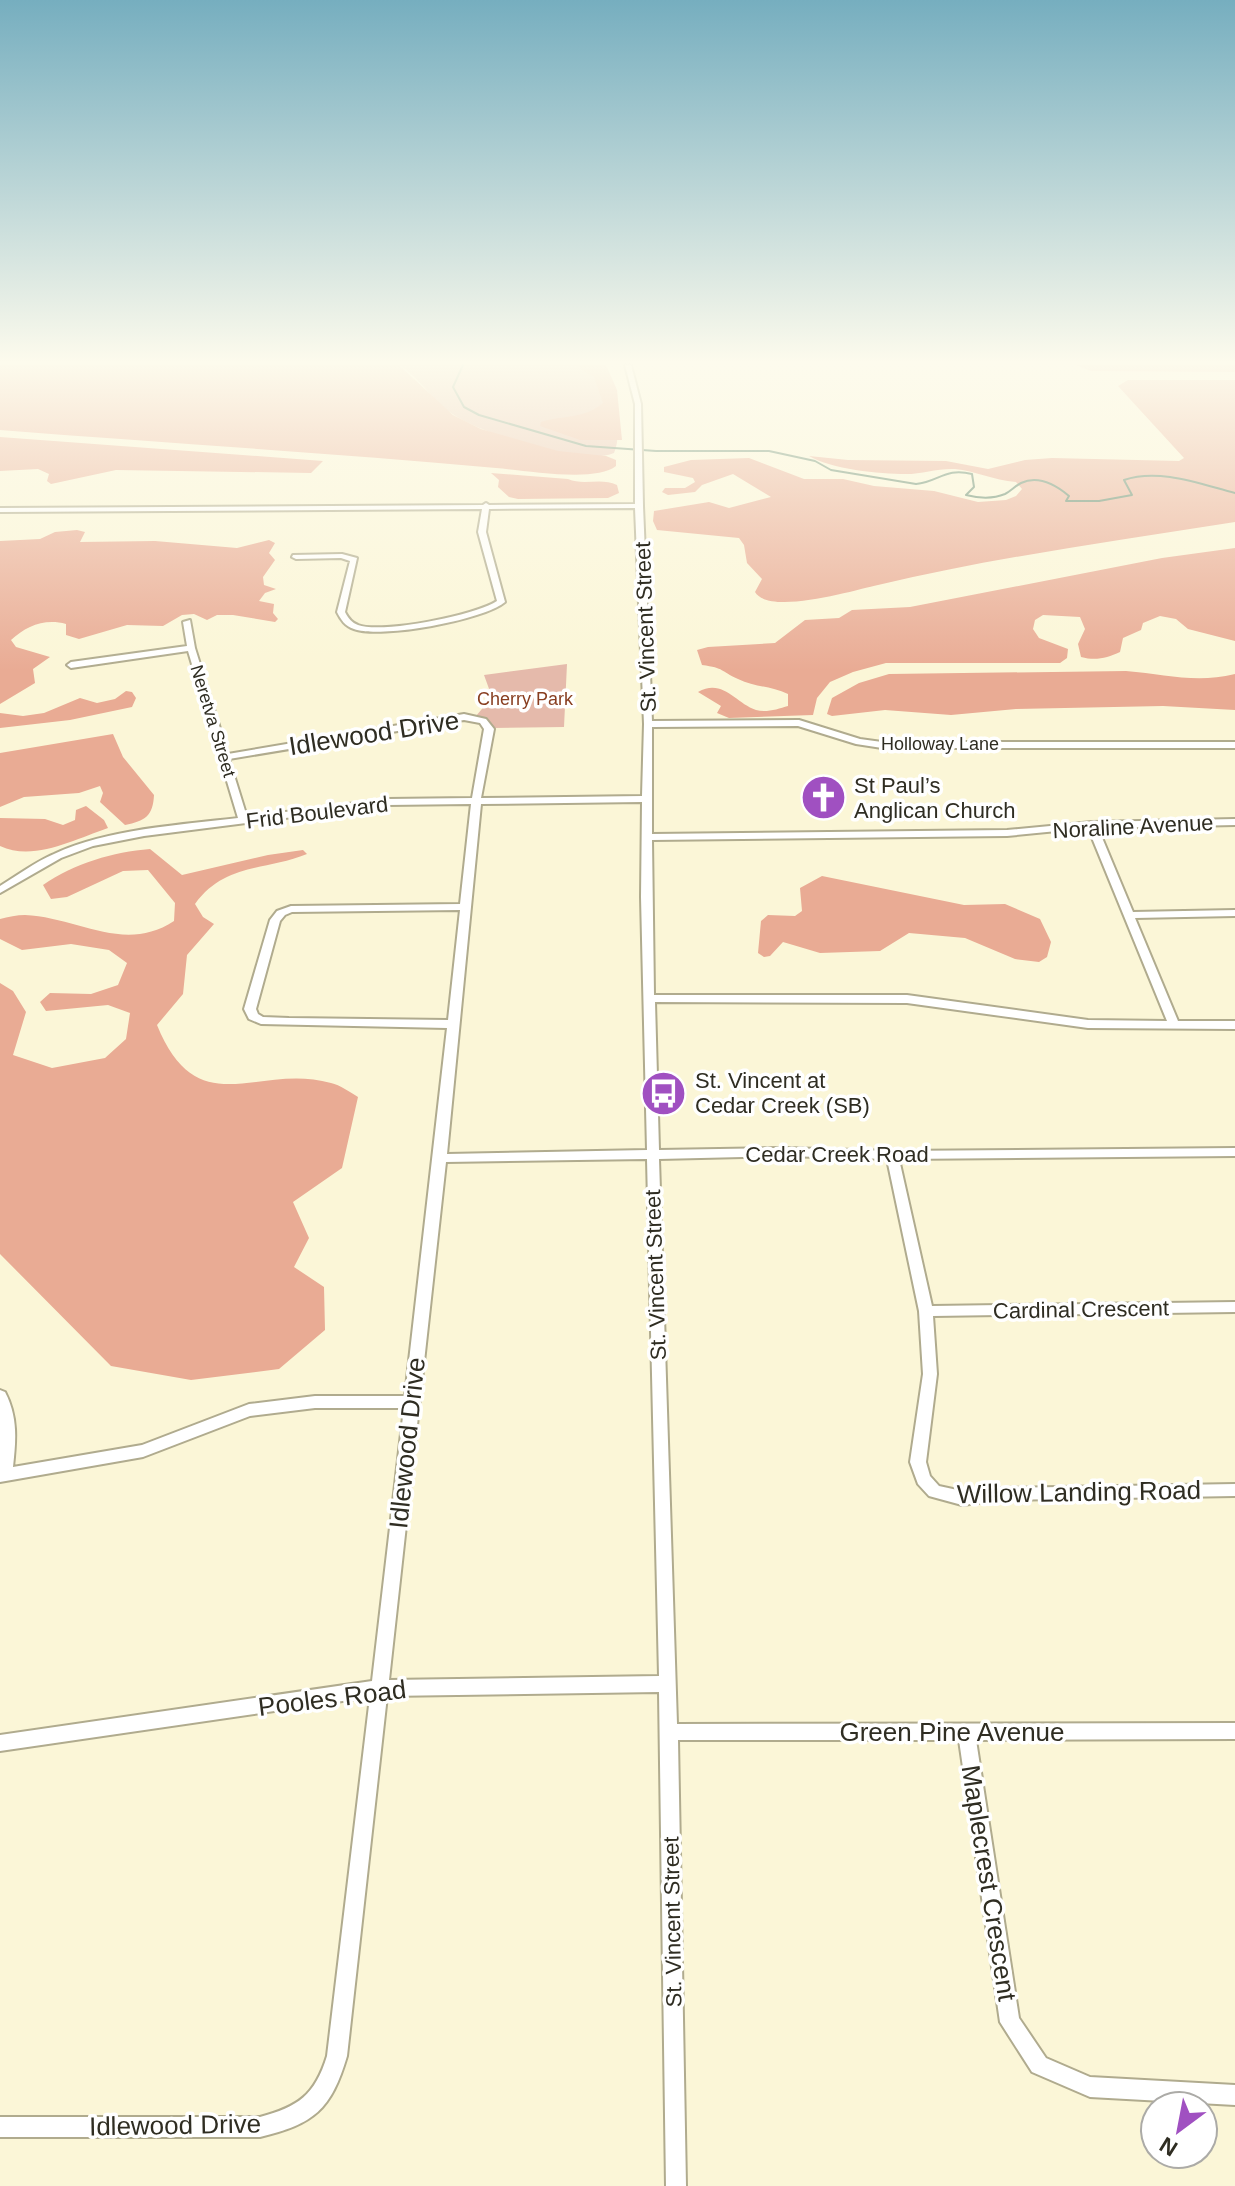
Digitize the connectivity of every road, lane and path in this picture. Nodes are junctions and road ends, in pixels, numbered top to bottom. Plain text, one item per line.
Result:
1 (640, 467) edge
2 (486, 505) junction
3 (639, 506) junction
4 (0, 510) edge
5 (296, 557) dead end
6 (187, 622) dead end
7 (191, 648) junction
8 (71, 665) dead end
9 (648, 724) junction
10 (1235, 745) edge
11 (225, 757) junction
12 (648, 799) junction
13 (476, 801) junction
14 (243, 820) junction
15 (1235, 822) edge
16 (1092, 825) junction
17 (648, 837) junction
18 (0, 890) edge
19 (465, 907) junction
20 (1235, 913) edge
21 (1129, 915) junction
22 (650, 998) junction
23 (453, 1024) junction
24 (1174, 1025) junction
25 (1235, 1025) edge
26 (1235, 1152) edge
27 (651, 1155) junction
28 (892, 1155) junction
29 (440, 1158) junction
30 (1235, 1307) edge
31 (926, 1311) junction
32 (0, 1396) edge
33 (412, 1402) junction
34 (2, 1475) edge
35 (1235, 1490) edge
36 (666, 1684) junction
37 (380, 1688) junction
38 (1235, 1731) edge
39 (669, 1732) junction
40 (966, 1732) junction
41 (0, 1743) edge
42 (1235, 2095) edge
43 (0, 2127) edge
44 (676, 2186) edge

1 - 3 street, St. Vincent Street
2 - 3 street
2 - 4 street
2 - 5 street
3 - 9 street, St. Vincent Street
6 - 7 street, Neretva Street
7 - 8 street
7 - 11 street, Neretva Street
9 - 10 street, Holloway Lane
9 - 12 street, St. Vincent Street
11 - 13 street, Idlewood Drive
11 - 14 street, Neretva Street
12 - 13 street, Frid Boulevard
12 - 17 street, St. Vincent Street
13 - 14 street, Frid Boulevard
13 - 19 street, Idlewood Drive
14 - 18 street, Frid Boulevard
15 - 16 street, Noraline Avenue
16 - 17 street, Noraline Avenue
16 - 21 street
17 - 22 street, St. Vincent Street
19 - 23 street, Idlewood Drive
19 - 23 street
20 - 21 street
21 - 24 street
22 - 24 street
22 - 27 street, St. Vincent Street
23 - 29 street, Idlewood Drive
24 - 25 street
26 - 28 street, Cedar Creek Road
27 - 28 street, Cedar Creek Road
27 - 29 street, Cedar Creek Road
27 - 36 street, St. Vincent Street
28 - 31 street, Willow Landing Road
29 - 33 street, Idlewood Drive
30 - 31 street, Cardinal Crescent
31 - 35 street, Willow Landing Road
32 - 34 street
33 - 34 street
33 - 37 street, Idlewood Drive
36 - 37 street, Pooles Road
36 - 39 street, St. Vincent Street
37 - 41 street, Pooles Road
37 - 43 street, Idlewood Drive
38 - 40 street, Green Pine Avenue
39 - 40 street, Green Pine Avenue
39 - 44 street, St. Vincent Street
40 - 42 street, Maplecrest Crescent

